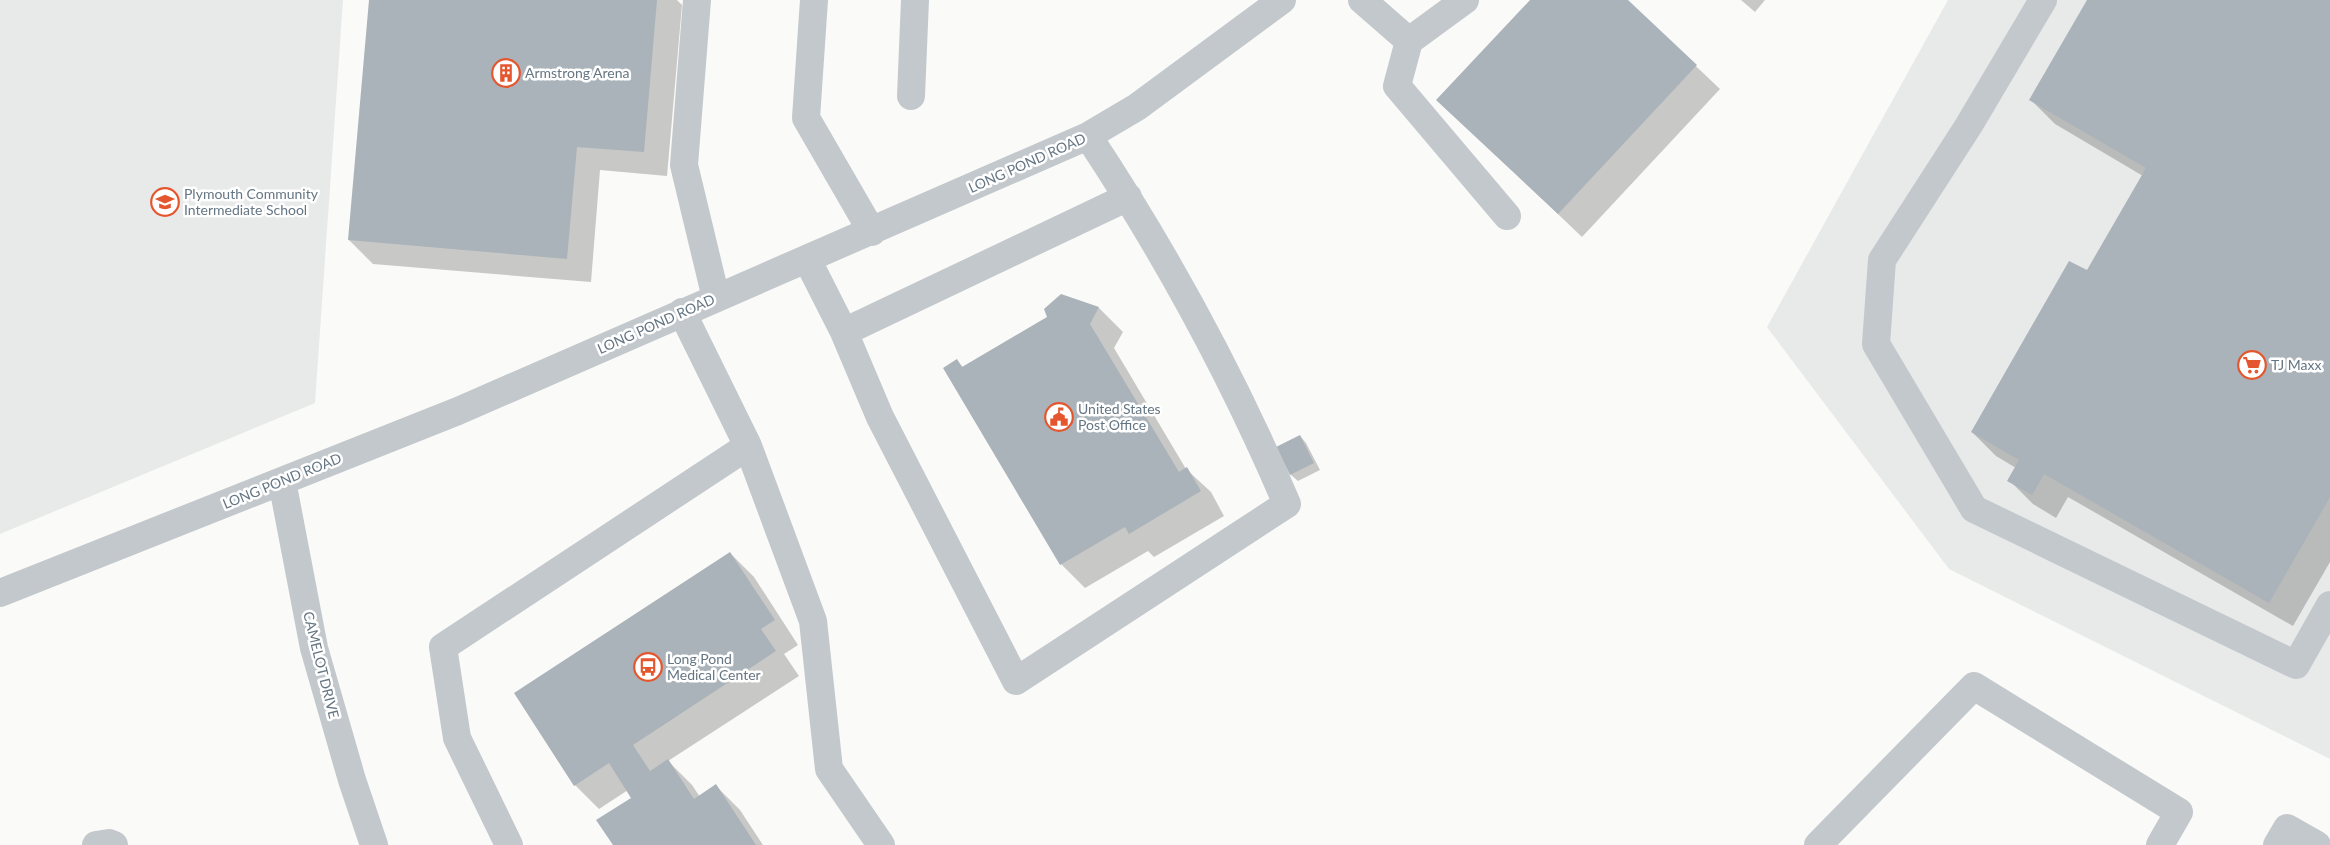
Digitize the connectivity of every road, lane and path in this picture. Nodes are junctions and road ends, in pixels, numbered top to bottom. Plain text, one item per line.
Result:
1 (697, 0) edge
2 (814, 0) edge
3 (915, 0) edge
4 (1282, 0) edge
5 (1362, 0) edge
6 (1465, 0) edge
7 (2043, 0) edge
8 (1409, 41) junction
9 (911, 96) dead end
10 (1088, 136) junction
11 (1128, 197) junction
12 (1507, 216) dead end
13 (872, 232) junction
14 (807, 259) junction
15 (716, 298) junction
16 (682, 312) junction
17 (844, 332) junction
18 (748, 446) junction
19 (282, 481) junction
20 (0, 593) edge
21 (2330, 605) edge
22 (96, 845) edge
23 (114, 845) edge
24 (374, 845) edge
25 (510, 845) edge
26 (881, 845) edge
27 (1818, 845) edge
28 (2160, 845) edge
29 (2277, 845) edge
30 (2317, 845) edge

1 - 15 street
2 - 13 street
3 - 9 street
4 - 10 street, LONG POND ROAD
5 - 8 street
6 - 8 street
7 - 21 street
8 - 12 street
10 - 11 street
10 - 13 street, LONG POND ROAD
11 - 17 street
11 - 17 street
13 - 14 street, LONG POND ROAD
14 - 15 street, LONG POND ROAD
14 - 17 street
15 - 16 street, LONG POND ROAD
16 - 18 street
16 - 19 street, LONG POND ROAD
18 - 25 street
18 - 26 street
19 - 20 street, LONG POND ROAD
19 - 24 street, CAMELOT DRIVE
22 - 23 street
27 - 28 street
29 - 30 street

